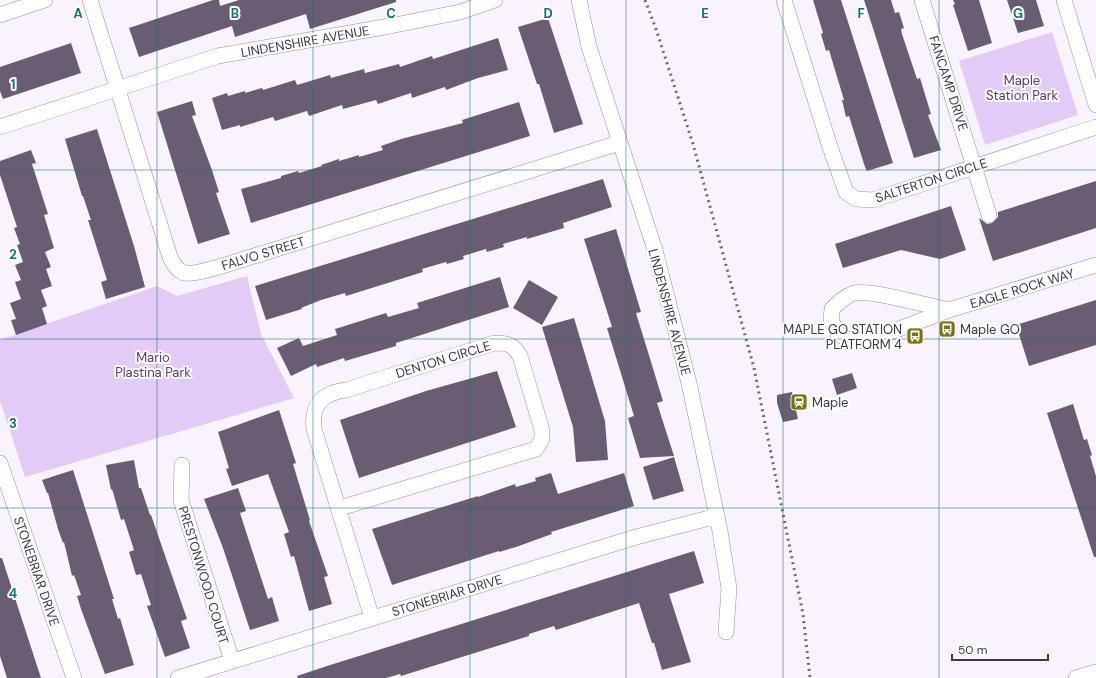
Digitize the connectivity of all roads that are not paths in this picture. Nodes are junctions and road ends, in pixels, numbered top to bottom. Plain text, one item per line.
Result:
1 (45, 0) edge
2 (90, 0) edge
3 (495, 0) edge
4 (579, 0) edge
5 (784, 0) edge
6 (922, 0) edge
7 (1064, 0) edge
8 (0, 15) edge
9 (117, 89) junction
10 (1096, 105) edge
11 (0, 127) edge
12 (1096, 127) edge
13 (619, 144) junction
14 (975, 166) junction
15 (989, 215) dead end
16 (1096, 264) edge
17 (948, 310) junction
18 (0, 463) edge
19 (182, 465) dead end
20 (4, 492) edge
21 (340, 508) junction
22 (717, 516) junction
23 (372, 618) junction
24 (726, 632) dead end
25 (232, 662) junction
26 (1096, 672) edge
27 (74, 678) edge
28 (178, 678) edge
29 (1076, 678) edge

1 - 8 street
2 - 9 street, FALVO STREET
3 - 9 street, LINDENSHIRE AVENUE
4 - 13 street, LINDENSHIRE AVENUE
5 - 14 street, SALTERTON CIRCLE
6 - 14 street, FANCAMP DRIVE
7 - 10 street
9 - 11 street
9 - 13 street, FALVO STREET
12 - 14 street, SALTERTON CIRCLE
13 - 22 street, LINDENSHIRE AVENUE
14 - 15 street, FANCAMP DRIVE
16 - 17 street, EAGLE ROCK WAY
17 - 17 street, EAGLE ROCK WAY
18 - 20 street, STONEBRIAR DRIVE
19 - 25 street, PRESTONWOOD COURT
20 - 27 street, STONEBRIAR DRIVE
21 - 21 street, DENTON CIRCLE
21 - 23 street, DENTON CIRCLE
22 - 23 street, STONEBRIAR DRIVE
22 - 24 street, LINDENSHIRE AVENUE
23 - 25 street, STONEBRIAR DRIVE
25 - 28 street, STONEBRIAR DRIVE
26 - 29 street

